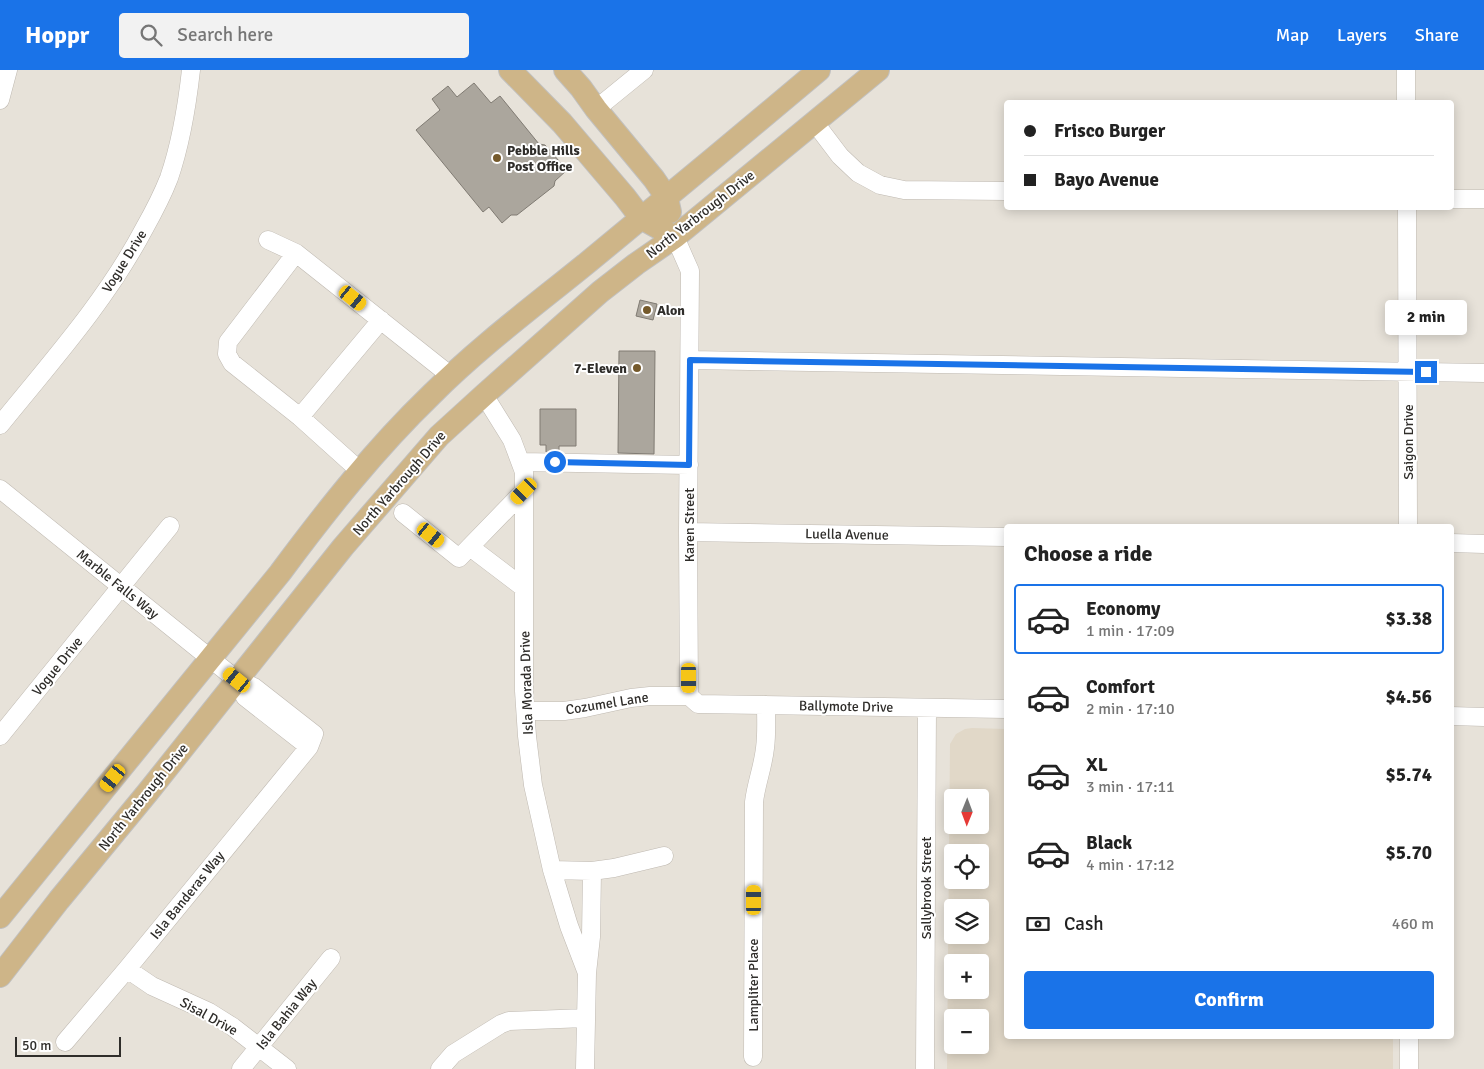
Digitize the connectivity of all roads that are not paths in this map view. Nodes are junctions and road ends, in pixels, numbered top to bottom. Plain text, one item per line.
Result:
1 (8, 70) edge
2 (191, 70) edge
3 (510, 70) edge
4 (564, 70) edge
5 (644, 70) edge
6 (819, 70) edge
7 (878, 70) edge
8 (1406, 70) edge
9 (0, 100) edge
10 (1406, 100) edge
11 (596, 109) junction
12 (815, 123) junction
13 (1004, 192) edge
14 (667, 198) junction
15 (1454, 199) edge
16 (1484, 199) edge
17 (1407, 210) edge
18 (641, 218) junction
19 (675, 238) junction
20 (268, 240) dead end
21 (296, 253) junction
22 (381, 320) junction
23 (690, 360) junction
24 (1407, 371) junction
25 (1484, 372) edge
26 (451, 376) junction
27 (484, 394) junction
28 (300, 417) junction
29 (0, 425) edge
30 (521, 462) junction
31 (689, 465) junction
32 (360, 472) junction
33 (0, 489) edge
34 (524, 491) junction
35 (403, 513) dead end
36 (1408, 524) edge
37 (170, 526) dead end
38 (688, 532) junction
39 (1004, 536) edge
40 (1454, 544) edge
41 (1484, 544) edge
42 (470, 548) junction
43 (121, 586) junction
44 (524, 588) junction
45 (210, 659) junction
46 (237, 680) junction
47 (689, 696) junction
48 (766, 705) junction
49 (927, 708) junction
50 (1004, 709) edge
51 (526, 711) junction
52 (1454, 716) edge
53 (1484, 717) edge
54 (0, 736) edge
55 (664, 856) dead end
56 (552, 870) junction
57 (592, 871) junction
58 (0, 916) edge
59 (331, 958) dead end
60 (127, 969) junction
61 (587, 973) junction
62 (0, 976) edge
63 (585, 1018) junction
64 (1409, 1039) edge
65 (65, 1042) dead end
66 (260, 1046) junction
67 (753, 1057) dead end
68 (241, 1069) edge
69 (287, 1069) edge
70 (440, 1069) edge
71 (585, 1069) edge
72 (925, 1069) edge
73 (1409, 1069) edge

1 - 9 street
2 - 29 street, Vogue Drive
3 - 18 main road
4 - 11 main road
5 - 11 street
6 - 14 main road
7 - 12 main road, North Yarbrough Drive
8 - 10 street
11 - 14 main road
12 - 13 street
12 - 19 main road, North Yarbrough Drive
14 - 18 main road
14 - 19 main road
15 - 16 street
17 - 24 street, Saigon Drive
18 - 19 main road
18 - 26 main road
19 - 23 street, Karen Street
19 - 27 main road, North Yarbrough Drive
20 - 21 street
21 - 22 street
21 - 28 street
22 - 26 street
22 - 28 street
23 - 24 street
23 - 31 street, Karen Street
24 - 25 street
24 - 36 street, Saigon Drive
26 - 32 main road
27 - 30 street, Isla Morada Drive
27 - 46 main road, North Yarbrough Drive
28 - 32 street
30 - 31 street
30 - 34 street, Isla Morada Drive
31 - 38 street, Karen Street
32 - 45 main road
33 - 43 street, Marble Falls Way
34 - 42 street
34 - 44 street, Isla Morada Drive
35 - 42 street
37 - 43 street, Vogue Drive
38 - 39 street, Luella Avenue
38 - 47 street, Karen Street
40 - 41 street
42 - 44 street
43 - 45 street, Marble Falls Way
43 - 54 street, Vogue Drive
44 - 51 street, Isla Morada Drive
45 - 46 street, Marble Falls Way
45 - 58 main road
46 - 60 street, Isla Banderas Way
46 - 62 main road, North Yarbrough Drive
47 - 48 street, Ballymote Drive
47 - 51 street, Cozumel Lane
48 - 49 street, Ballymote Drive
48 - 67 street, Lampliter Place
49 - 50 street, Ballymote Drive
49 - 72 street, Sallybrook Street
51 - 56 street, Isla Morada Drive
52 - 53 street
55 - 57 street
56 - 57 street
56 - 61 street, Isla Morada Drive
57 - 61 street, Isla Morada Drive
59 - 66 street, Isla Bahia Way
60 - 65 street, Isla Banderas Way
60 - 66 street, Sisal Drive
61 - 63 street, Isla Morada Drive
63 - 70 street
63 - 71 street, Isla Morada Drive
64 - 73 street
66 - 68 street, Isla Bahia Way
66 - 69 street, Sisal Drive

